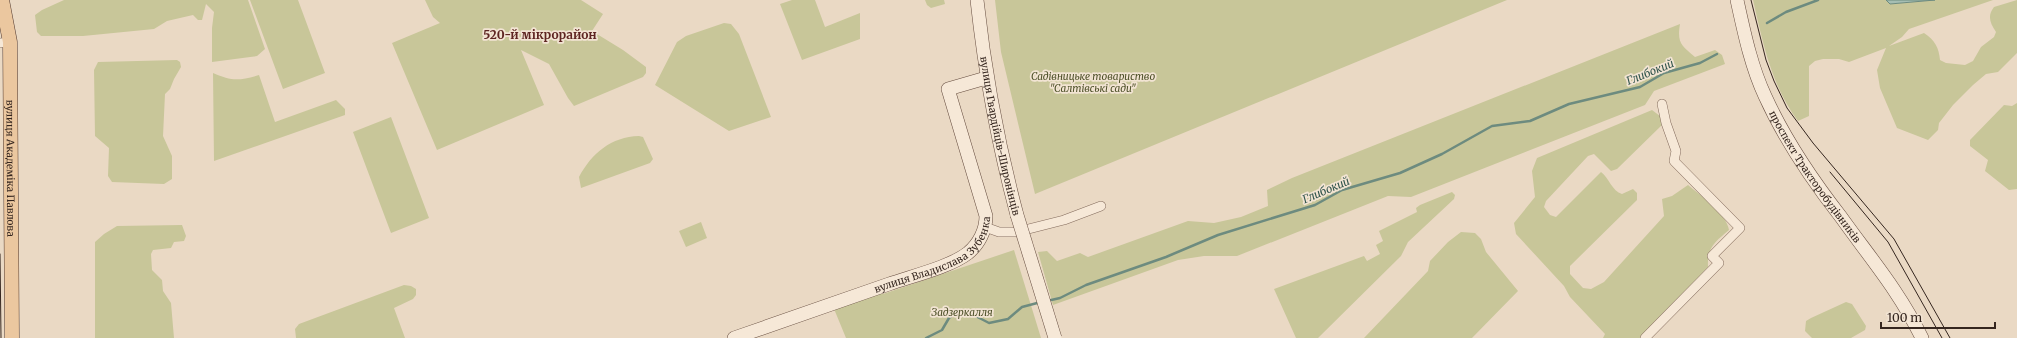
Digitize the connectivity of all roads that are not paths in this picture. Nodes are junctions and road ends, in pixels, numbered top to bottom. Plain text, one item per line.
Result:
1 (2, 0) edge
2 (977, 0) edge
3 (1737, 0) edge
4 (5, 42) edge
5 (986, 78) junction
6 (1662, 104) dead end
7 (1101, 206) dead end
8 (985, 227) junction
9 (12, 338) edge
10 (734, 338) edge
11 (1055, 338) edge
12 (1645, 338) edge
13 (1922, 338) edge

1 - 4 main road, вулиця Академіка Павлова
2 - 5 main road, вулиця Гвардійців-Широнінців
3 - 13 main road, проспект Тракторобудівників
4 - 9 main road, вулиця Академіка Павлова
5 - 8 main road, вулиця Владислава Зубенка
5 - 11 main road, вулиця Гвардійців-Широнінців, bridge
6 - 12 street
7 - 8 street, вулиця Владислава Зубенка
8 - 10 main road, вулиця Владислава Зубенка

